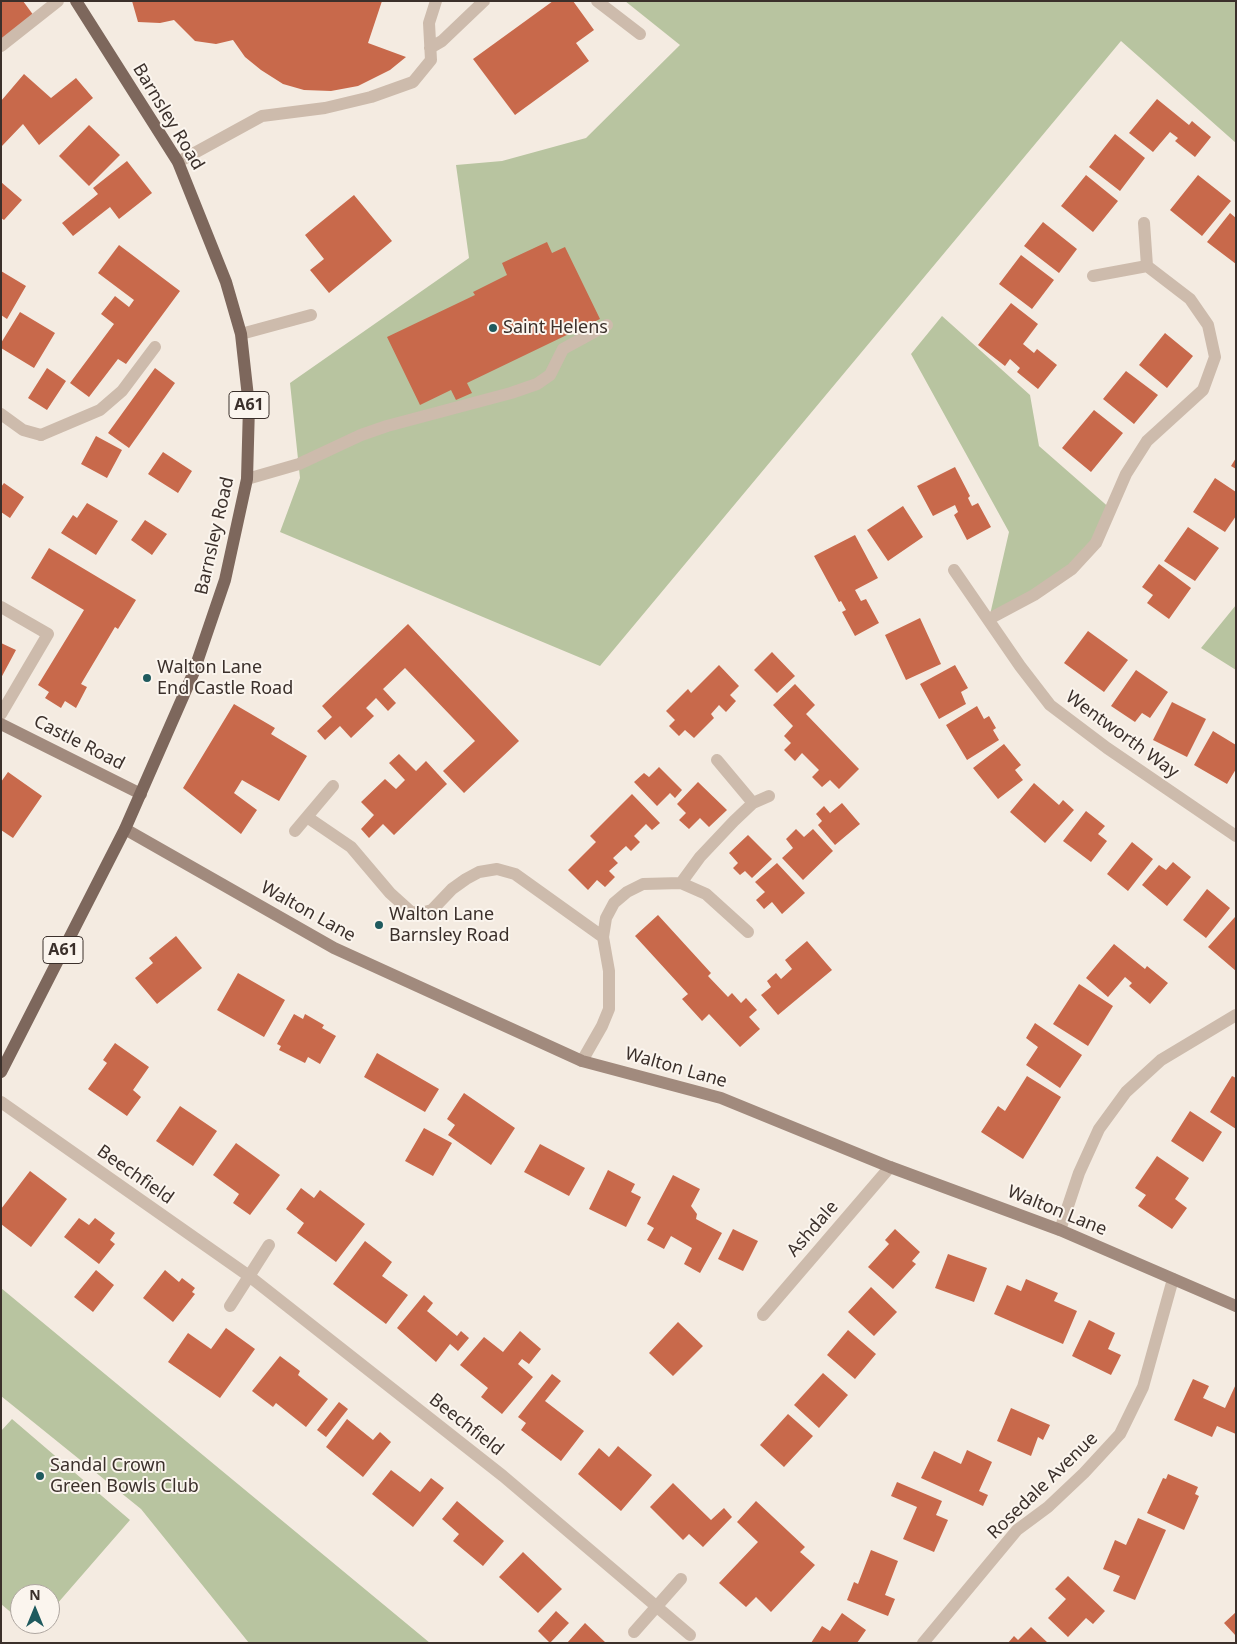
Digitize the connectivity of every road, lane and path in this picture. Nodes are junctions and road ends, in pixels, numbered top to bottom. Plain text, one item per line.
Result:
1 (58, 1) edge
2 (76, 1) edge
3 (436, 1) edge
4 (484, 1) edge
5 (597, 1) edge
6 (640, 34) dead end
7 (1, 46) edge
8 (430, 48) junction
9 (178, 162) junction
10 (1144, 223) dead end
11 (1147, 266) junction
12 (1093, 276) dead end
13 (311, 314) dead end
14 (607, 325) dead end
15 (241, 334) junction
16 (155, 346) dead end
17 (1, 414) edge
18 (247, 479) junction
19 (954, 570) dead end
20 (1, 607) edge
21 (989, 619) junction
22 (1, 714) edge
23 (1, 724) edge
24 (717, 760) dead end
25 (333, 786) dead end
26 (140, 794) junction
27 (769, 796) dead end
28 (753, 803) junction
29 (307, 817) junction
30 (124, 829) junction
31 (295, 831) dead end
32 (1236, 836) edge
33 (681, 883) junction
34 (748, 932) dead end
35 (603, 937) junction
36 (1232, 1022) edge
37 (582, 1061) junction
38 (1, 1072) edge
39 (1, 1102) edge
40 (890, 1167) junction
41 (1060, 1230) junction
42 (269, 1245) dead end
43 (249, 1276) junction
44 (1173, 1279) junction
45 (230, 1306) dead end
46 (1236, 1306) edge
47 (763, 1315) dead end
48 (681, 1579) dead end
49 (656, 1608) junction
50 (634, 1632) dead end
51 (690, 1636) dead end
52 (923, 1643) edge

1 - 7 street
2 - 9 main road, Barnsley Road / A61
3 - 8 street
4 - 8 street
5 - 6 street
8 - 9 street
9 - 15 main road, Barnsley Road / A61
10 - 11 street
11 - 12 street
11 - 21 street
13 - 15 street
14 - 18 street
15 - 18 main road, Barnsley Road / A61
16 - 17 street
18 - 26 main road, Barnsley Road / A61
19 - 21 street, Wentworth Way
20 - 22 street
21 - 32 street, Wentworth Way
23 - 26 street, Castle Road
24 - 28 street
25 - 29 street
26 - 30 main road, Barnsley Road / A61
27 - 28 street
28 - 33 street
29 - 31 street
29 - 35 street
30 - 37 street, Walton Lane
30 - 38 main road, Barnsley Road / A61
33 - 34 street
33 - 35 street
35 - 37 street
36 - 41 street
37 - 40 street, Walton Lane
39 - 43 street, Beechfield
40 - 41 street, Walton Lane
40 - 47 street, Ashdale
41 - 44 street, Walton Lane
42 - 43 street
43 - 45 street
43 - 49 street, Beechfield
44 - 46 street, Walton Lane
44 - 52 street, Rosedale Avenue
48 - 49 street
49 - 50 street
49 - 51 street, Beechfield

